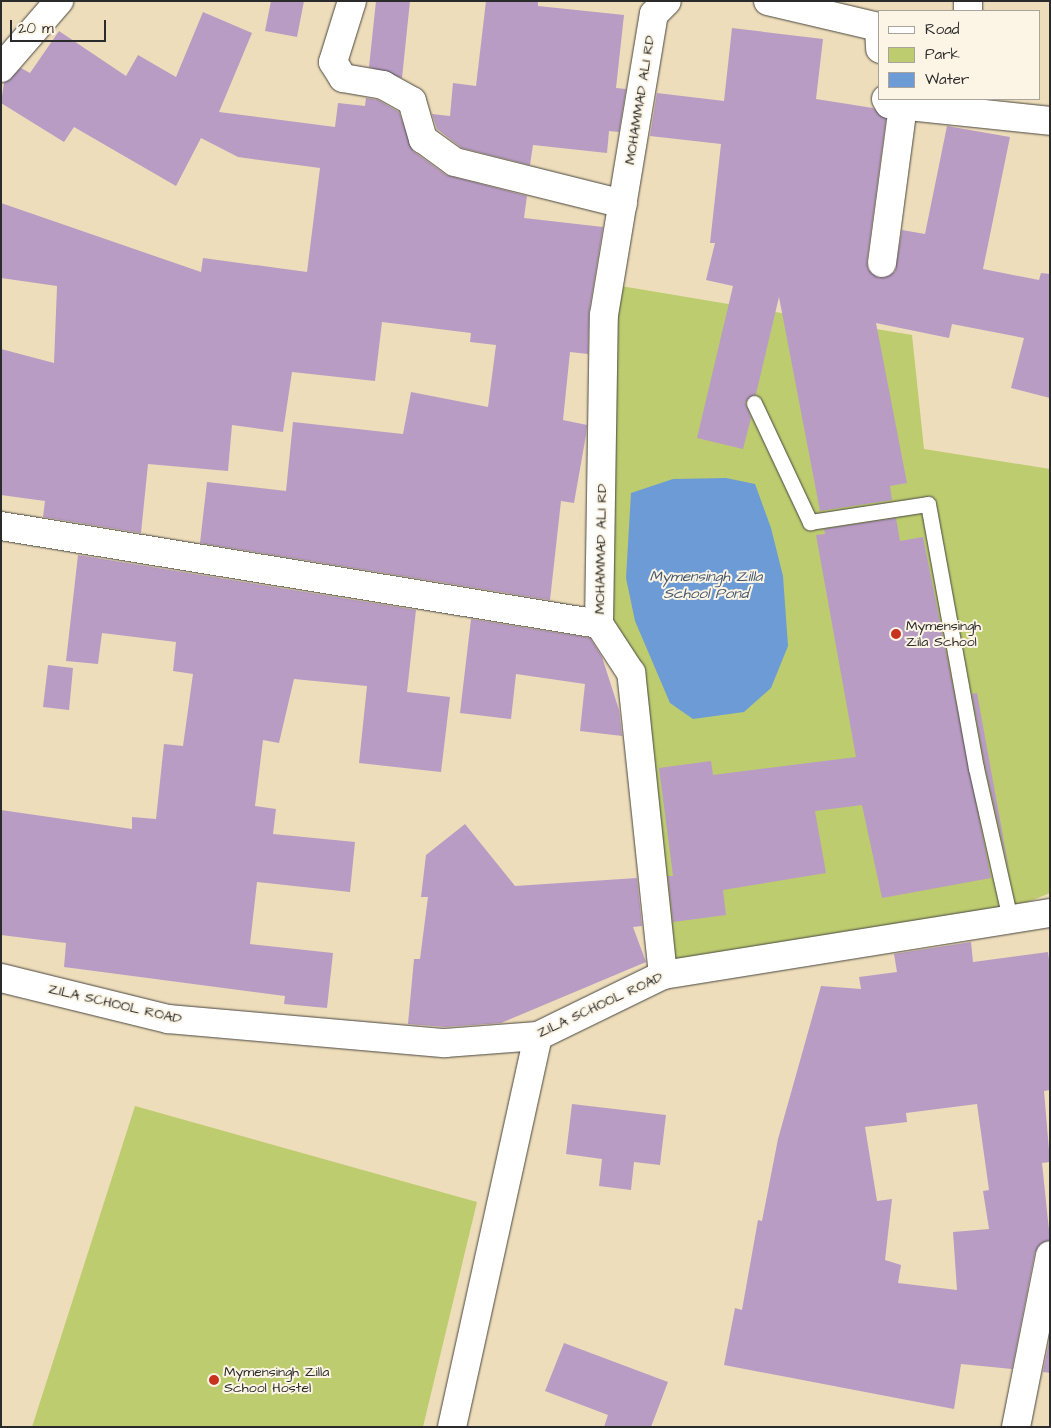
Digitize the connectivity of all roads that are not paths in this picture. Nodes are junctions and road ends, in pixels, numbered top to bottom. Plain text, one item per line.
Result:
1 (59, 1) edge
2 (352, 1) edge
3 (667, 1) edge
4 (768, 1) edge
5 (878, 27) edge
6 (1, 68) edge
7 (894, 102) edge
8 (960, 105) edge
9 (1050, 121) edge
10 (623, 204) junction
11 (882, 263) dead end
12 (754, 403) dead end
13 (1, 526) edge
14 (599, 624) junction
15 (1050, 913) edge
16 (1010, 919) junction
17 (663, 975) junction
18 (1, 978) edge
19 (538, 1036) junction
20 (1050, 1255) edge
21 (452, 1427) edge
22 (1016, 1427) edge

1 - 6 street
2 - 10 street
3 - 10 street, MOHAMMAD ALI RD
4 - 5 street
7 - 8 street
7 - 11 street
8 - 9 street
10 - 14 street, MOHAMMAD ALI RD
12 - 16 lane
13 - 14 street
14 - 17 street, MOHAMMAD ALI RD
15 - 16 street, ZILA SCHOOL ROAD
16 - 17 street, ZILA SCHOOL ROAD
17 - 19 street, ZILA SCHOOL ROAD
18 - 19 street, ZILA SCHOOL ROAD
19 - 21 street
20 - 22 street

